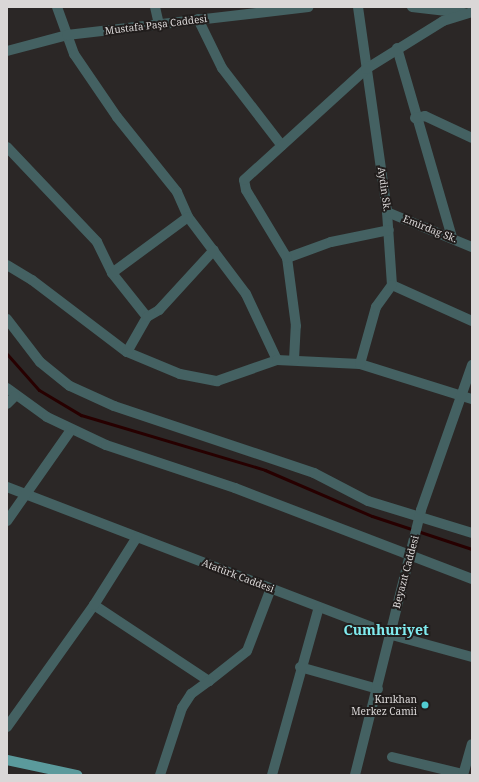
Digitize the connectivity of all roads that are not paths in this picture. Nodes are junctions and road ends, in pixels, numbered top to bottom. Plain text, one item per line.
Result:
1 (57, 7) edge
2 (155, 7) edge
3 (308, 7) edge
4 (358, 7) edge
5 (412, 7) edge
6 (250, 10) edge
7 (471, 13) edge
8 (198, 19) junction
9 (159, 25) junction
10 (67, 35) junction
11 (397, 48) junction
12 (7, 51) edge
13 (366, 69) junction
14 (415, 118) junction
15 (472, 138) edge
16 (7, 146) edge
17 (282, 146) junction
18 (387, 212) junction
19 (188, 217) junction
20 (389, 230) junction
21 (452, 237) junction
22 (472, 247) edge
23 (214, 250) junction
24 (287, 258) junction
25 (7, 265) edge
26 (112, 273) junction
27 (392, 284) junction
28 (147, 317) junction
29 (7, 319) edge
30 (472, 321) edge
31 (127, 352) junction
32 (277, 360) junction
33 (294, 360) junction
34 (360, 364) junction
35 (472, 365) edge
36 (7, 388) edge
37 (462, 395) junction
38 (15, 396) junction
39 (472, 399) edge
40 (7, 404) edge
41 (71, 430) junction
42 (7, 487) edge
43 (28, 494) junction
44 (419, 520) junction
45 (7, 521) edge
46 (472, 533) edge
47 (137, 537) junction
48 (411, 556) junction
49 (472, 579) edge
50 (271, 588) junction
51 (94, 606) junction
52 (319, 607) junction
53 (392, 635) junction
54 (472, 657) edge
55 (300, 667) junction
56 (209, 681) junction
57 (378, 689) junction
58 (7, 728) edge
59 (472, 744) edge
60 (392, 757) dead end
61 (7, 760) edge
62 (77, 775) edge
63 (160, 775) edge
64 (272, 775) edge
65 (354, 775) edge
66 (463, 775) edge

1 - 10 street
2 - 9 street
3 - 6 street, Mustafa Paşa Caddesi
4 - 13 street, Aydin Sk.
5 - 7 street
6 - 8 street, Mustafa Paşa Caddesi
7 - 11 street
8 - 9 street, Mustafa Paşa Caddesi
8 - 17 street
9 - 10 street, Mustafa Paşa Caddesi
10 - 12 street, Mustafa Paşa Caddesi
10 - 19 street
11 - 13 street
11 - 14 street
13 - 17 street
13 - 18 street, Aydin Sk.
14 - 15 street
14 - 21 street
16 - 26 street
17 - 24 street
18 - 20 street, Aydin Sk.
18 - 21 street, Emirdag Sk.
19 - 23 street
19 - 26 street
20 - 24 street
20 - 27 street, Aydin Sk.
21 - 22 street, Emirdag Sk.
23 - 28 street
23 - 32 street
24 - 33 street
25 - 31 street
26 - 28 street
27 - 30 street
27 - 34 street
28 - 31 street
29 - 44 street
31 - 32 street
32 - 33 street
33 - 34 street
34 - 37 street
35 - 37 street, Beyazıt Caddesi
36 - 38 street
37 - 39 street
37 - 44 street, Beyazıt Caddesi
38 - 40 street
38 - 41 street
41 - 43 street
41 - 48 street
42 - 43 street, Atatürk Caddesi
43 - 45 street
43 - 47 street, Atatürk Caddesi
44 - 46 street
44 - 48 street, Beyazıt Caddesi
47 - 50 street, Atatürk Caddesi
47 - 51 street
48 - 49 street
48 - 53 street, Beyazıt Caddesi
50 - 52 street, Atatürk Caddesi
50 - 56 street
51 - 56 street
51 - 58 street
52 - 53 street, Atatürk Caddesi
52 - 55 street
53 - 54 street, Atatürk Caddesi
53 - 57 street, Beyazıt Caddesi
55 - 57 street
55 - 64 street
56 - 63 street
57 - 65 street, Beyazıt Caddesi
59 - 66 street
60 - 66 street
61 - 62 main road

